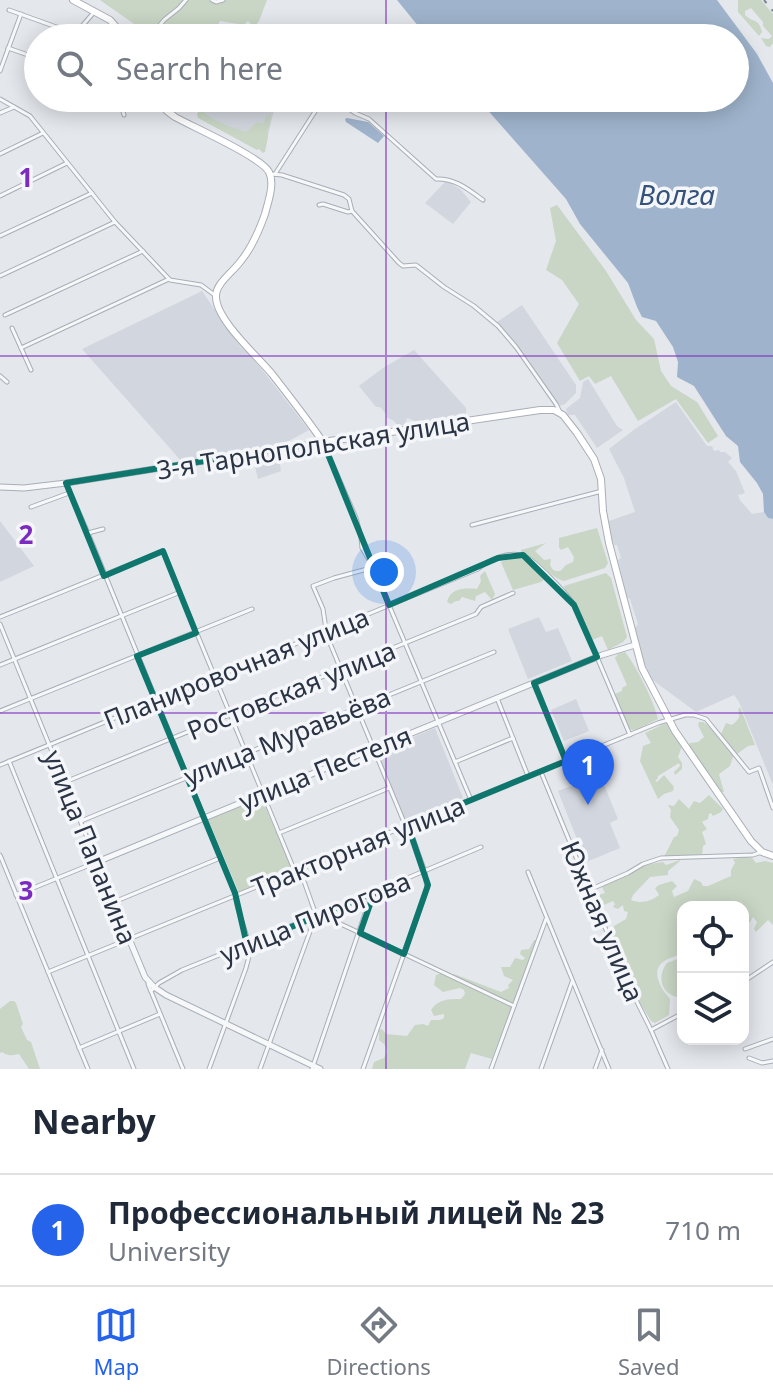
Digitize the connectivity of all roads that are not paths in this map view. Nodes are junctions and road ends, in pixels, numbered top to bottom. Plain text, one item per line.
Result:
1 (73, 0) edge
2 (186, 0) edge
3 (212, 0) edge
4 (223, 0) edge
5 (9, 10) dead end
6 (95, 11) junction
7 (21, 14) junction
8 (48, 24) edge
9 (84, 24) edge
10 (114, 24) edge
11 (161, 24) edge
12 (8, 48) junction
13 (24, 54) edge
14 (0, 71) edge
15 (0, 99) edge
16 (14, 107) junction
17 (123, 112) edge
18 (168, 112) edge
19 (314, 112) edge
20 (354, 112) edge
21 (0, 113) edge
22 (124, 115) dead end
23 (43, 133) junction
24 (0, 154) edge
25 (67, 163) junction
26 (273, 174) junction
27 (92, 193) junction
28 (0, 196) edge
29 (483, 200) dead end
30 (319, 205) dead end
31 (352, 211) junction
32 (115, 222) junction
33 (0, 236) edge
34 (143, 251) junction
35 (0, 276) edge
36 (170, 279) junction
37 (216, 296) junction
38 (5, 315) dead end
39 (12, 328) dead end
40 (21, 348) junction
41 (31, 370) dead end
42 (0, 376) edge
43 (7, 382) dead end
44 (560, 412) junction
45 (323, 442) junction
46 (66, 483) junction
47 (0, 487) edge
48 (602, 491) junction
49 (69, 492) junction
50 (31, 507) dead end
51 (472, 525) dead end
52 (103, 529) dead end
53 (88, 533) junction
54 (373, 567) junction
55 (104, 576) junction
56 (180, 592) junction
57 (513, 593) dead end
58 (389, 605) junction
59 (252, 609) dead end
60 (120, 615) junction
61 (0, 617) edge
62 (0, 624) edge
63 (327, 631) junction
64 (196, 633) junction
65 (404, 644) junction
66 (635, 645) junction
67 (494, 652) dead end
68 (137, 656) junction
69 (597, 657) junction
70 (14, 659) junction
71 (0, 665) edge
72 (341, 669) junction
73 (214, 677) junction
74 (420, 682) junction
75 (534, 683) junction
76 (31, 698) junction
77 (497, 698) junction
78 (156, 701) junction
79 (356, 707) junction
80 (0, 711) edge
81 (230, 715) junction
82 (669, 721) junction
83 (437, 723) junction
84 (630, 735) junction
85 (513, 738) junction
86 (171, 739) junction
87 (50, 744) junction
88 (373, 749) junction
89 (246, 753) junction
90 (9, 761) junction
91 (566, 761) junction
92 (455, 762) junction
93 (0, 765) edge
94 (541, 772) junction
95 (528, 776) junction
96 (188, 777) junction
97 (65, 782) junction
98 (389, 788) junction
99 (263, 793) junction
100 (471, 800) junction
101 (773, 808) edge
102 (204, 817) junction
103 (81, 821) junction
104 (407, 827) junction
105 (279, 833) junction
106 (481, 847) dead end
107 (762, 852) junction
108 (0, 855) edge
109 (773, 856) edge
110 (220, 858) junction
111 (97, 862) junction
112 (297, 871) junction
113 (425, 872) junction
114 (528, 872) dead end
115 (57, 878) junction
116 (589, 890) junction
117 (372, 893) junction
118 (16, 895) junction
119 (235, 897) junction
120 (114, 902) junction
121 (316, 915) junction
122 (547, 916) junction
123 (360, 933) junction
124 (129, 940) junction
125 (247, 945) junction
126 (404, 954) junction
127 (89, 956) junction
128 (773, 962) edge
129 (48, 972) junction
130 (749, 978) edge
131 (572, 980) junction
132 (152, 989) junction
133 (514, 1006) junction
134 (160, 1014) junction
135 (677, 1016) edge
136 (225, 1024) junction
137 (651, 1030) junction
138 (118, 1032) junction
139 (773, 1039) edge
140 (269, 1045) junction
141 (79, 1048) junction
142 (745, 1049) dead end
143 (602, 1050) junction
144 (749, 1058) dead end
145 (773, 1061) edge
146 (312, 1067) edge
147 (88, 1069) edge
148 (134, 1069) edge
149 (183, 1069) edge
150 (209, 1069) edge
151 (260, 1069) edge
152 (320, 1069) edge
153 (363, 1069) edge
154 (491, 1069) edge
155 (541, 1069) edge
156 (595, 1069) edge
157 (609, 1069) edge
158 (668, 1069) edge

1 - 6 main road
2 - 11 street
3 - 4 street
5 - 7 street
6 - 9 street
6 - 10 main road
7 - 8 street
7 - 12 street
12 - 13 street
12 - 14 street
15 - 16 street
16 - 21 street
16 - 23 street
17 - 22 street
18 - 26 main road
19 - 26 street
20 - 29 street
23 - 24 street
23 - 25 street
25 - 27 street
25 - 28 street
26 - 31 street
26 - 37 main road
27 - 32 street
27 - 33 street
30 - 31 street
31 - 44 street
32 - 34 street
32 - 35 street
34 - 36 street
34 - 38 street
36 - 37 street
36 - 40 street
37 - 45 main road
39 - 40 street
40 - 41 street
42 - 43 street
44 - 45 main road, 3-я Тарнопольская улица
44 - 48 main road
45 - 46 street, 3-я Тарнопольская улица
45 - 54 street
46 - 47 street, 3-я Тарнопольская улица
46 - 49 street
48 - 51 street
48 - 66 main road
49 - 50 street
49 - 53 street
52 - 53 street
53 - 55 street
54 - 58 street
54 - 63 street
55 - 56 street
55 - 60 street
55 - 61 street
56 - 60 street
56 - 64 street
57 - 65 street, Ростовская улица
58 - 63 street, Планировочная улица
58 - 65 street
58 - 69 street, Планировочная улица
59 - 64 street
60 - 68 street
60 - 70 street
62 - 70 street, улица Папанина
63 - 72 street
63 - 73 street, Планировочная улица
64 - 68 street
64 - 73 street
65 - 72 street, Ростовская улица
65 - 74 street
66 - 69 street, улица Пестеля
66 - 82 main road
67 - 74 street, улица Муравьёва
68 - 76 street
68 - 78 street
69 - 75 street, улица Пестеля
69 - 84 street
70 - 71 street
70 - 76 street, улица Папанина
72 - 79 street
72 - 81 street, Ростовская улица
73 - 78 street, Планировочная улица
73 - 81 street
74 - 79 street, улица Муравьёва
74 - 83 street
75 - 77 street, улица Пестеля
75 - 91 street
76 - 80 street
76 - 87 street, улица Папанина
77 - 83 street, улица Пестеля
77 - 85 street
78 - 86 street
78 - 87 street, Планировочная улица
79 - 88 street
79 - 89 street, улица Муравьёва
81 - 86 street, Ростовская улица
81 - 89 street
82 - 84 street, Тракторная улица
82 - 101 street, Тракторная улица
82 - 107 main road
83 - 88 street, улица Пестеля
83 - 92 street
84 - 91 street, Тракторная улица
85 - 92 street
85 - 95 street
86 - 96 street
86 - 97 street, Ростовская улица
87 - 90 street, Планировочная улица
87 - 97 street, улица Папанина
88 - 98 street
88 - 99 street, улица Пестеля
89 - 96 street, улица Муравьёва
89 - 99 street
90 - 93 street, Планировочная улица
90 - 115 street
91 - 94 street, Тракторная улица
92 - 100 street
94 - 95 street, Тракторная улица
94 - 116 street, Южная улица
95 - 100 street, Тракторная улица
96 - 102 street
96 - 103 street, улица Муравьёва
97 - 103 street, улица Папанина
98 - 104 street
98 - 105 street
99 - 102 street, улица Пестеля
99 - 105 street
100 - 104 street, Тракторная улица
102 - 110 street
102 - 111 street, улица Пестеля
103 - 111 street, улица Папанина
104 - 112 street, Тракторная улица
104 - 113 street
105 - 112 street
106 - 113 street, улица Пирогова
107 - 109 main road
107 - 116 street
108 - 118 street
110 - 119 street
110 - 120 street
111 - 115 street, улица Пестеля
111 - 120 street, улица Папанина
112 - 119 street, Тракторная улица
112 - 121 street
113 - 117 street, улица Пирогова
113 - 126 street
114 - 122 street
115 - 118 street, улица Пестеля
115 - 127 street
116 - 137 street, Южная улица
117 - 121 street, улица Пирогова
117 - 123 street
118 - 129 street
119 - 124 street, Тракторная улица
119 - 125 street
120 - 124 street, улица Папанина
121 - 123 street
121 - 125 street, улица Пирогова
121 - 140 street
122 - 131 street
122 - 133 street
123 - 126 street
123 - 146 street
124 - 127 street, Тракторная улица
124 - 132 street, улица Папанина
125 - 132 street, улица Пирогова
125 - 136 street
126 - 133 street
126 - 153 street
127 - 129 street, Тракторная улица
127 - 138 street
128 - 130 street
129 - 141 street
131 - 143 street
131 - 155 street
132 - 134 street
132 - 136 street, улица Папанина
133 - 154 street
134 - 138 street
134 - 149 street
135 - 137 street
136 - 140 street, улица Папанина
136 - 150 street
137 - 158 street, Южная улица
138 - 141 street
138 - 148 street
139 - 142 street
140 - 146 street, улица Папанина
140 - 151 street
141 - 147 street
143 - 156 street
143 - 157 street
144 - 145 street
146 - 152 street, улица Папанина

